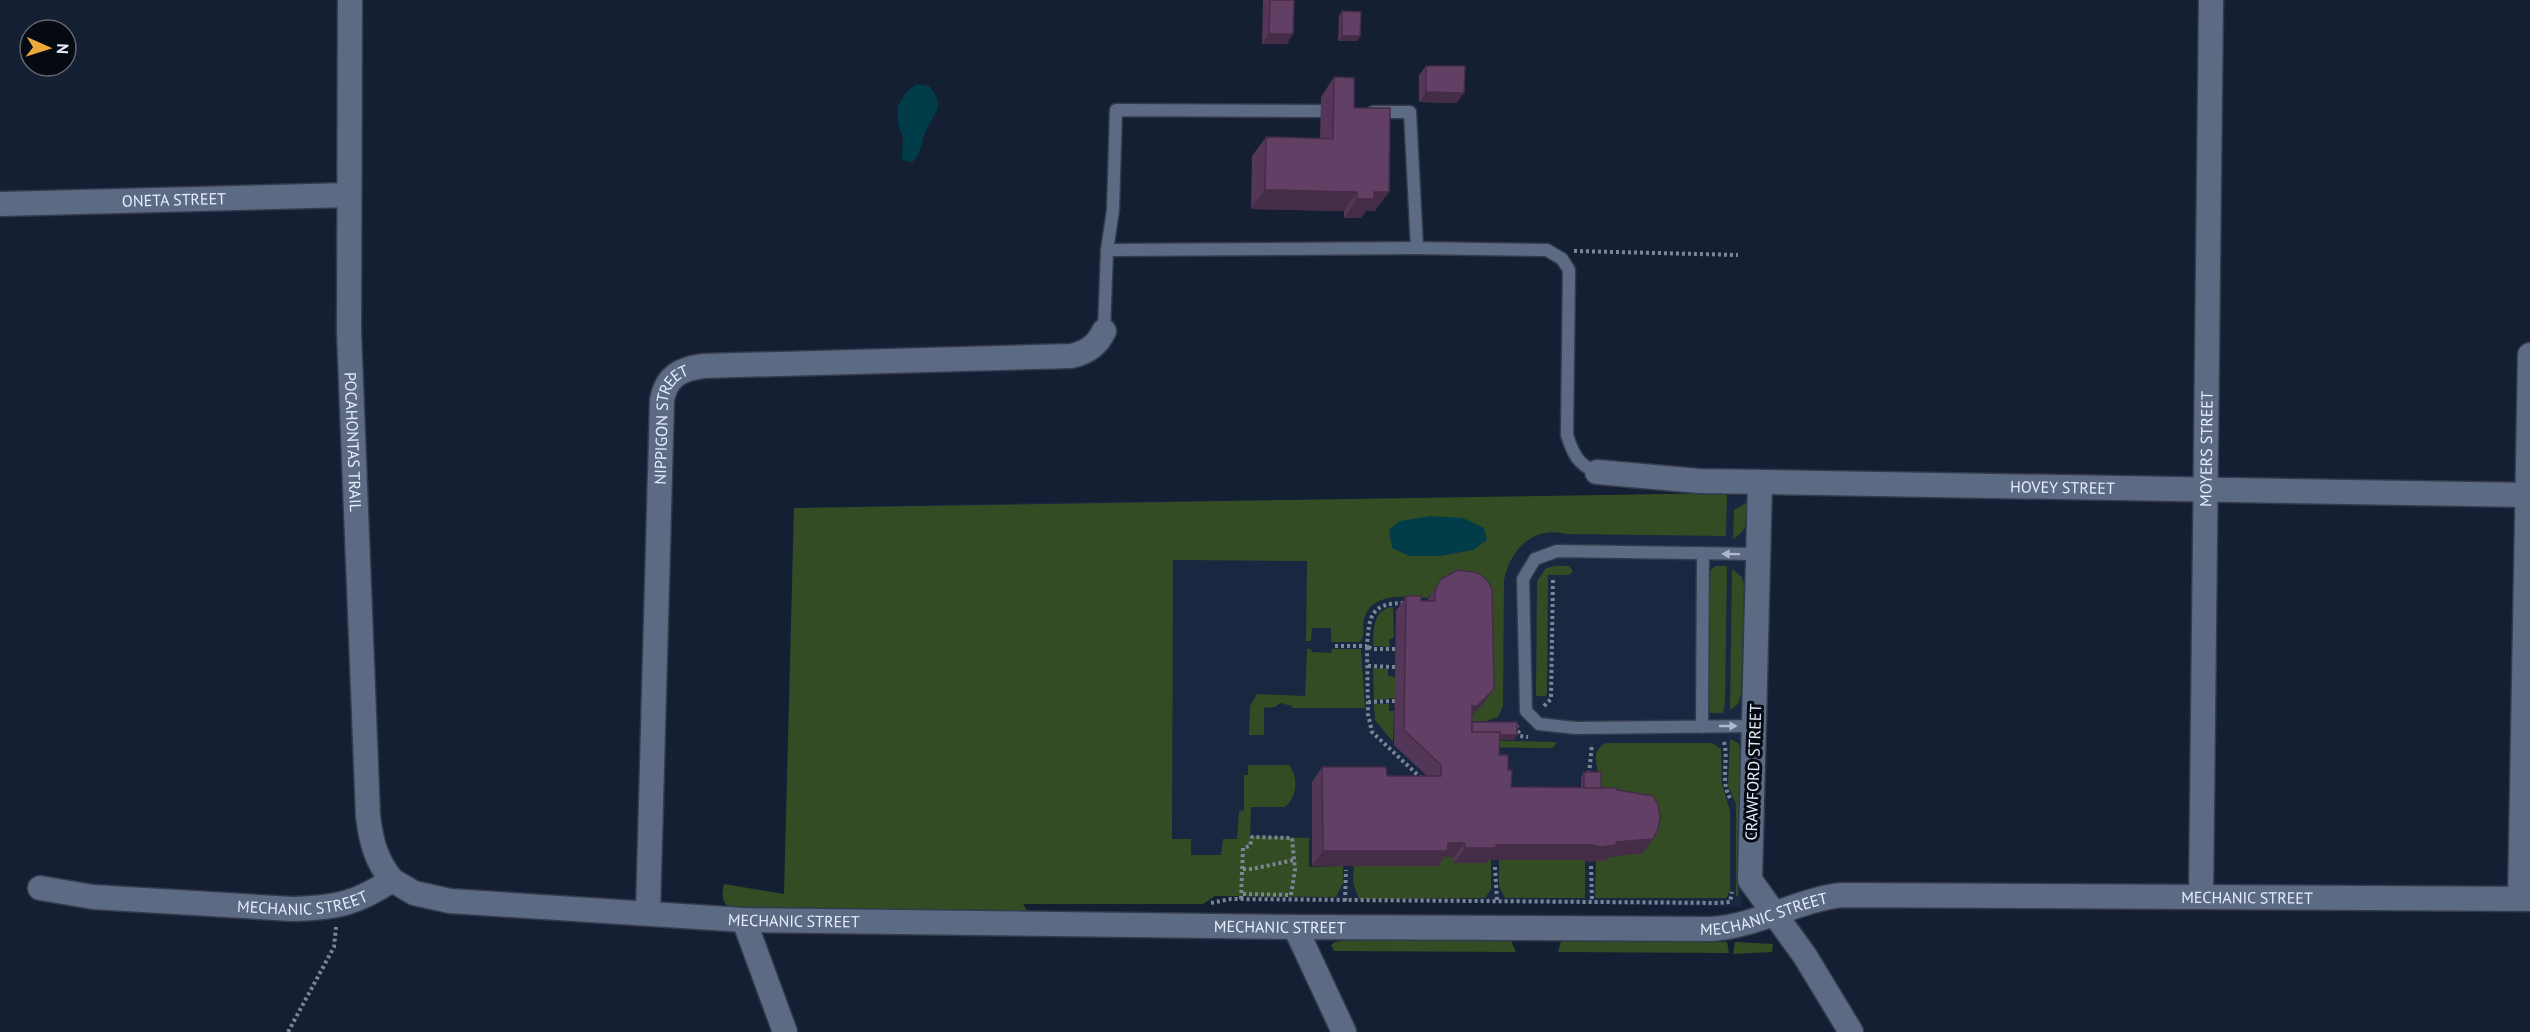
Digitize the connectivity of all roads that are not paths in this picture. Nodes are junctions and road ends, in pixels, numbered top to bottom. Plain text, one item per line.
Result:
1 (350, 0) edge
2 (2211, 0) edge
3 (1320, 111) dead end
4 (1364, 112) edge
5 (349, 195) junction
6 (0, 204) edge
7 (1417, 248) junction
8 (1107, 250) junction
9 (1104, 331) joint
10 (2530, 355) edge
11 (1597, 472) joint
12 (1760, 482) junction
13 (2206, 489) junction
14 (2529, 495) edge
15 (1703, 553) junction
16 (1758, 554) junction
17 (1754, 726) junction
18 (1702, 727) junction
19 (392, 880) junction
20 (40, 888) dead end
21 (2201, 897) junction
22 (2525, 899) edge
23 (648, 913) junction
24 (1774, 914) junction
25 (744, 920) junction
26 (1295, 927) junction
27 (785, 1032) edge
28 (1344, 1032) edge
29 (1851, 1032) edge

1 - 5 street, POCAHONTAS TRAIL
2 - 13 street, MOYERS STREET
3 - 8 lane
4 - 7 lane
5 - 6 street, ONETA STREET
5 - 19 street, POCAHONTAS TRAIL
7 - 8 lane
7 - 11 lane
8 - 9 lane
9 - 23 street, NIPPIGON STREET
10 - 14 street
11 - 12 street, HOVEY STREET
12 - 13 street, HOVEY STREET
12 - 16 street, CRAWFORD STREET
13 - 14 street, HOVEY STREET
13 - 21 street, MOYERS STREET
14 - 22 street
16 -> 15 lane
15 - 18 lane
15 - 18 lane
16 - 17 street, CRAWFORD STREET
18 -> 17 lane
17 - 24 street, CRAWFORD STREET
19 - 20 street, MECHANIC STREET
19 - 23 street, MECHANIC STREET
21 - 22 street, MECHANIC STREET
21 - 24 street, MECHANIC STREET
23 - 25 street, MECHANIC STREET
24 - 26 street, MECHANIC STREET
24 - 29 street, CRAWFORD STREET
25 - 26 street, MECHANIC STREET
25 - 27 street
26 - 28 street

